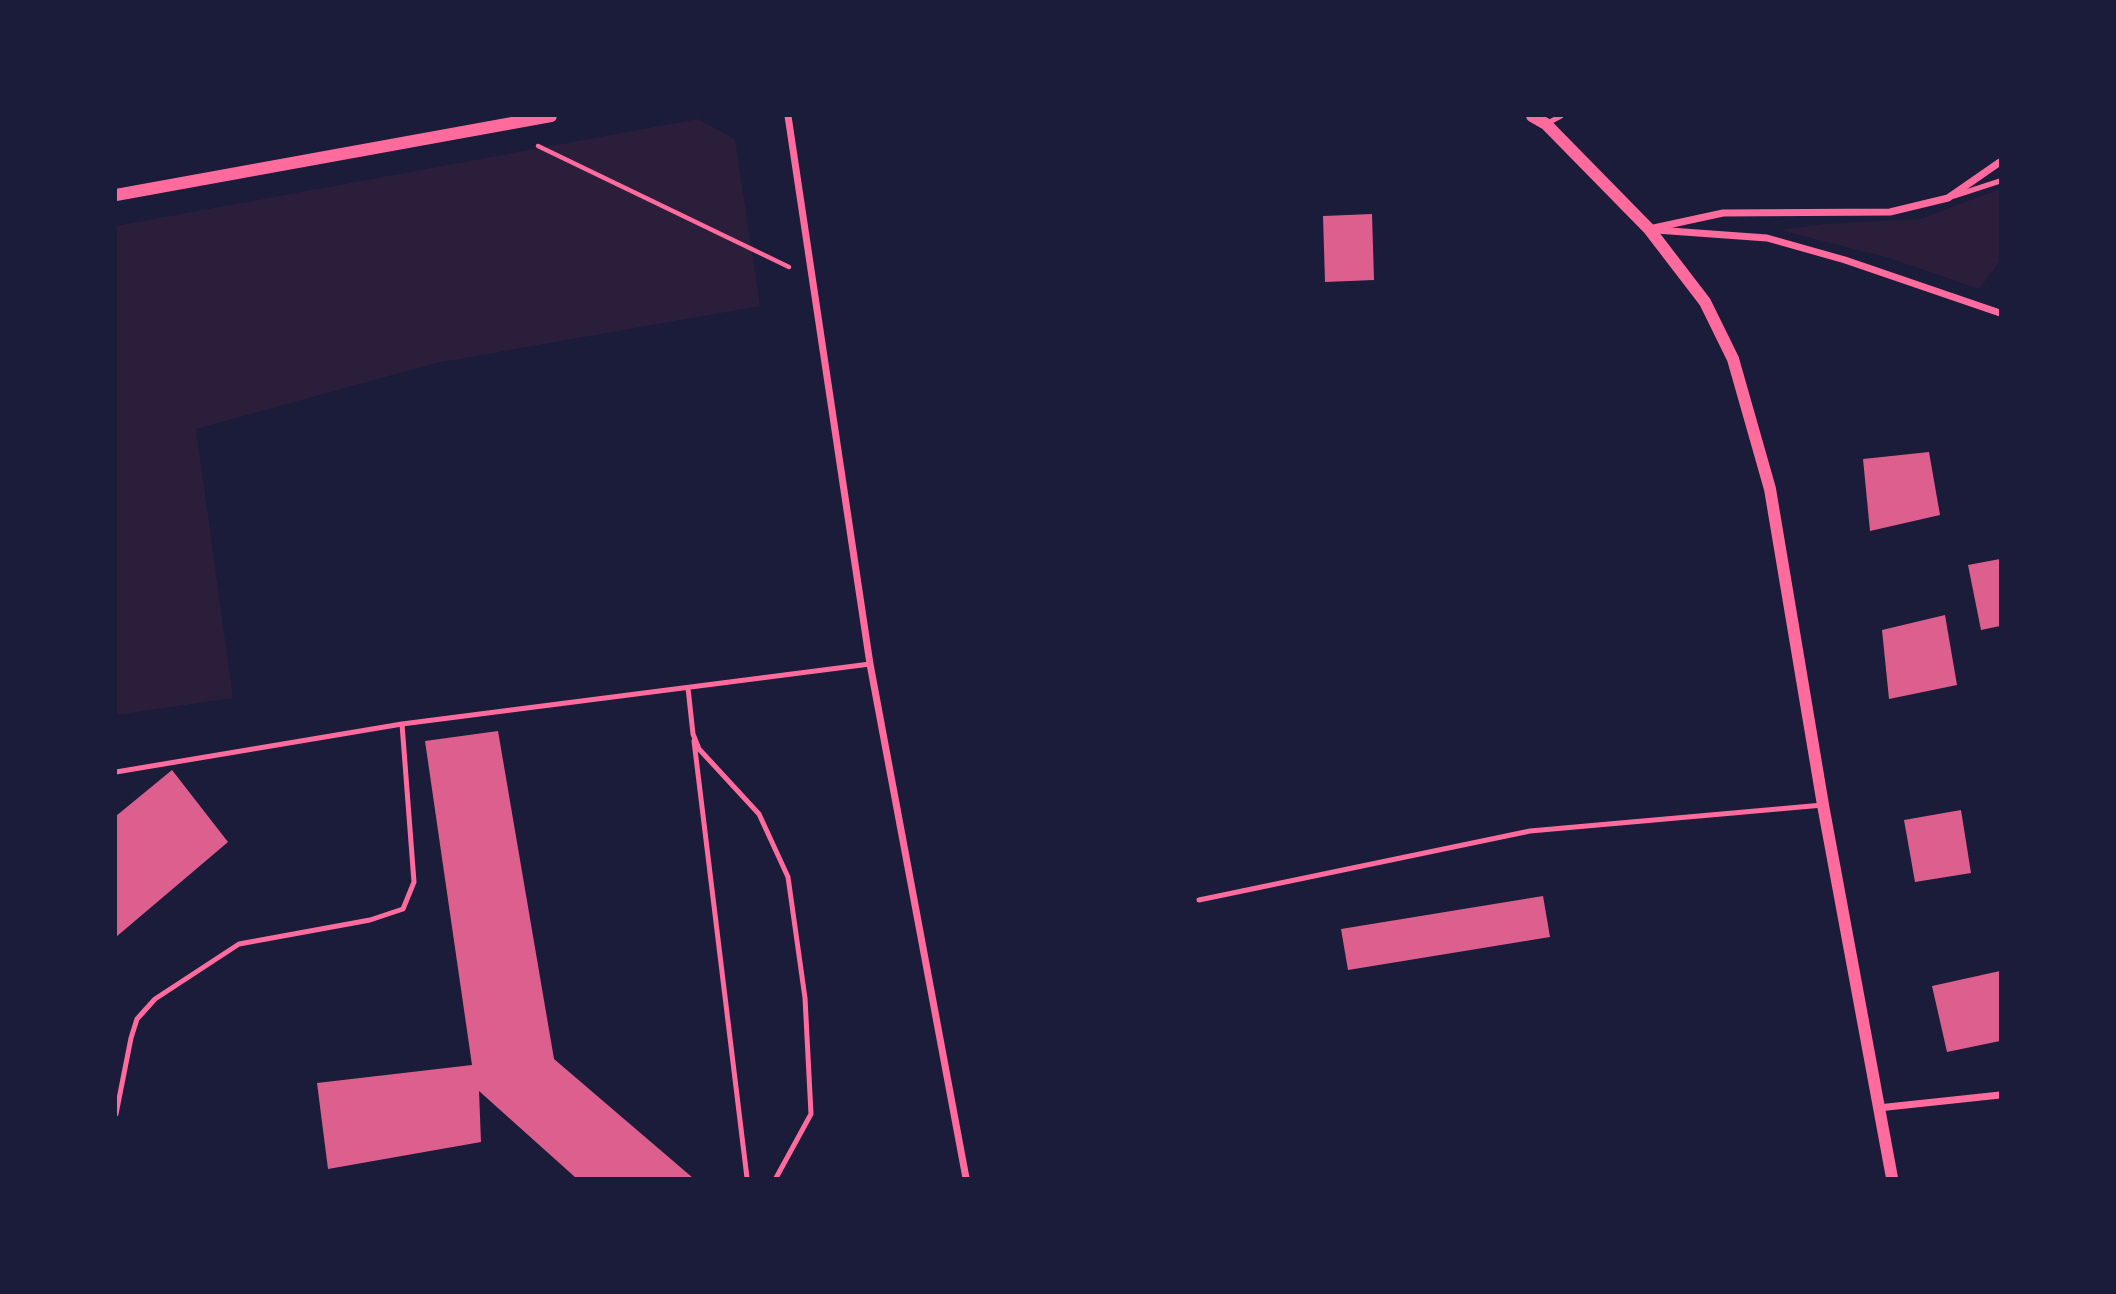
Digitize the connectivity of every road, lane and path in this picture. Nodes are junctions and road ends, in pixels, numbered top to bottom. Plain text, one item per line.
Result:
1 (551, 116) edge
2 (788, 116) edge
3 (1532, 116) edge
4 (1560, 116) edge
5 (1546, 124) junction
6 (496, 125) junction
7 (2000, 162) edge
8 (2000, 181) edge
9 (116, 195) edge
10 (1948, 198) junction
11 (1649, 229) junction
12 (812, 279) junction
13 (2000, 313) edge
14 (870, 664) junction
15 (688, 688) junction
16 (402, 724) junction
17 (693, 734) junction
18 (116, 772) edge
19 (1823, 805) junction
20 (1199, 901) dead end
21 (2000, 1095) edge
22 (1878, 1108) junction
23 (116, 1114) edge
24 (747, 1178) edge
25 (776, 1178) edge
26 (966, 1178) edge
27 (1892, 1178) edge

1 - 6 street
2 - 12 street
3 - 5 street
4 - 5 lane
5 - 11 street
6 - 9 street
6 - 12 path
7 - 10 street
8 - 10 lane
10 - 11 street
11 - 13 street
11 - 19 street
12 - 14 street
14 - 15 lane
14 - 26 street
15 - 16 lane
15 - 17 lane
16 - 18 lane
16 - 23 lane
17 - 24 lane
17 - 25 lane
19 - 20 lane
19 - 22 street
21 - 22 street
22 - 27 street

